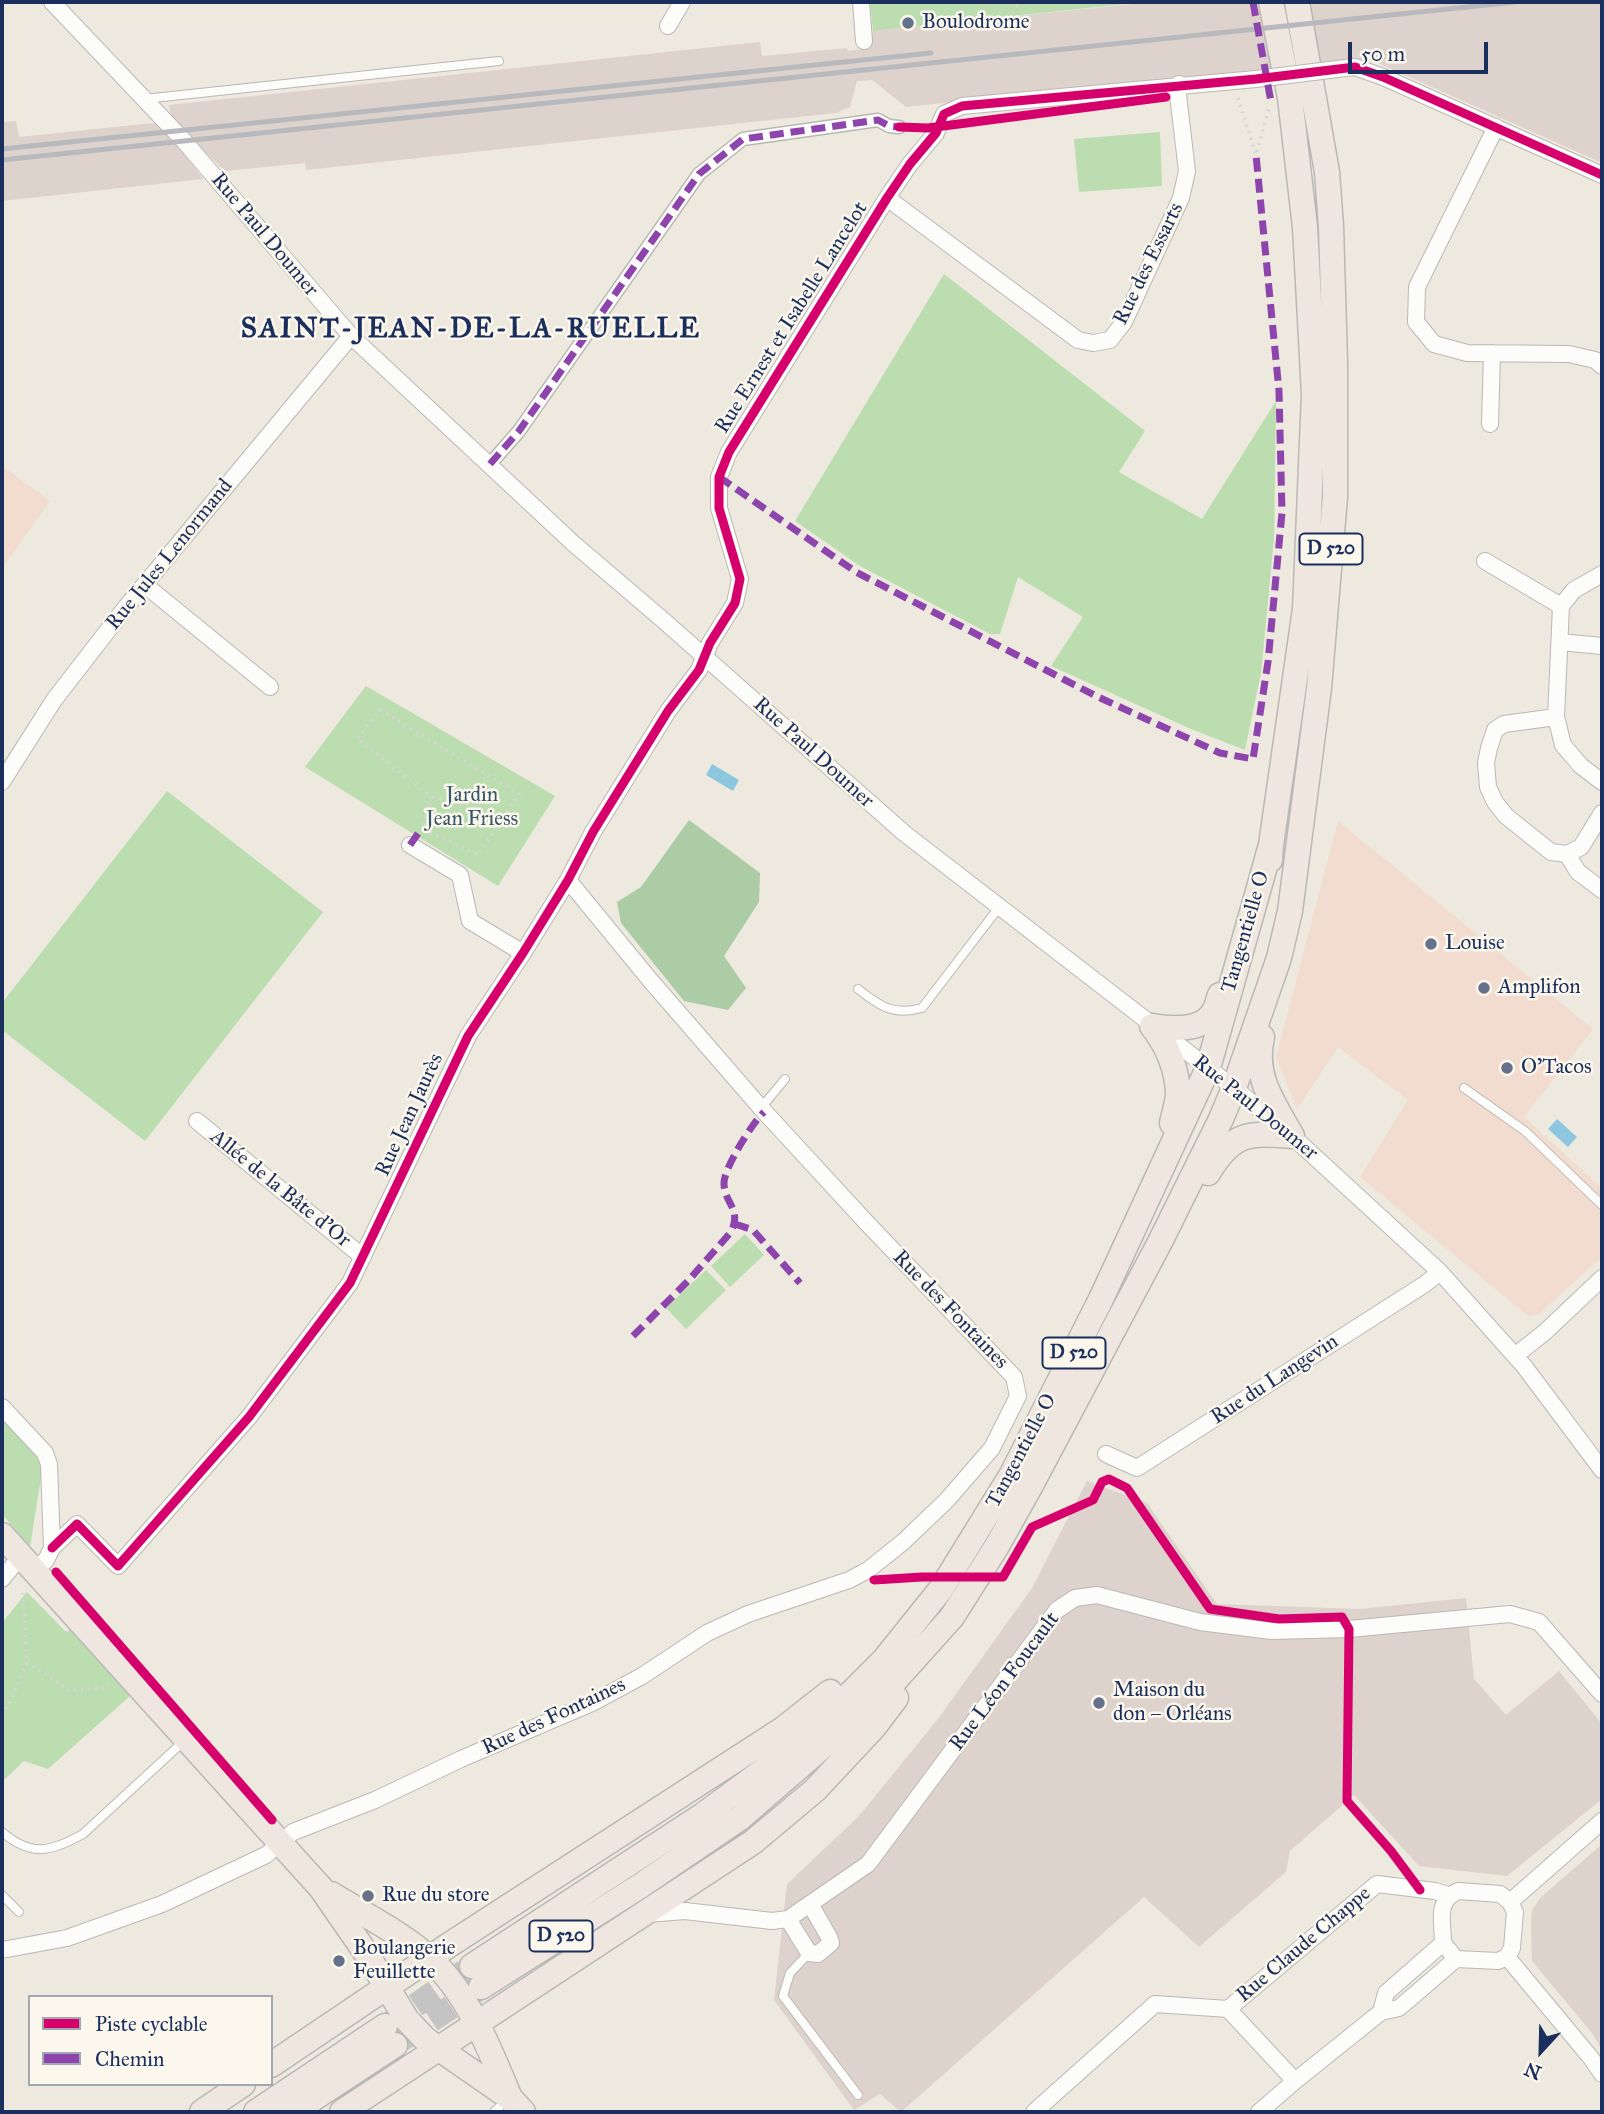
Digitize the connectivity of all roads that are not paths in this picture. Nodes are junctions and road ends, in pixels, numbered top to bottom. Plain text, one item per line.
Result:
1 (52, 2) edge
2 (682, 2) edge
3 (861, 2) edge
4 (1271, 2) edge
5 (1297, 2) edge
6 (668, 26) dead end
7 (864, 41) dead end
8 (499, 61) dead end
9 (1179, 84) junction
10 (144, 99) junction
11 (899, 127) dead end
12 (1496, 127) junction
13 (1602, 175) edge
14 (887, 198) junction
15 (351, 336) junction
16 (1492, 354) junction
17 (1602, 366) edge
18 (1490, 424) dead end
19 (490, 464) junction
20 (1485, 561) dead end
21 (1602, 575) edge
22 (145, 585) junction
23 (1561, 606) junction
24 (1560, 642) junction
25 (1602, 646) edge
26 (704, 657) junction
27 (270, 687) dead end
28 (1556, 717) junction
29 (2, 782) edge
30 (1602, 782) edge
31 (1602, 813) edge
32 (410, 845) dead end
33 (1271, 845) junction
34 (1567, 854) junction
35 (568, 880) junction
36 (1602, 890) edge
37 (1000, 906) junction
38 (523, 953) junction
39 (1279, 958) junction
40 (858, 989) dead end
41 (1152, 1026) junction
42 (1208, 1068) junction
43 (785, 1079) dead end
44 (1234, 1088) junction
45 (1464, 1088) dead end
46 (761, 1108) junction
47 (197, 1122) dead end
48 (1292, 1136) junction
49 (1161, 1167) junction
50 (1602, 1205) edge
51 (1160, 1242) junction
52 (363, 1257) junction
53 (1440, 1272) junction
54 (1602, 1278) edge
55 (1121, 1313) junction
56 (1516, 1355) junction
57 (2, 1407) edge
58 (1106, 1454) dead end
59 (1602, 1471) edge
60 (2, 1535) edge
61 (52, 1548) junction
62 (28, 1564) junction
63 (2, 1578) edge
64 (952, 1616) junction
65 (914, 1623) junction
66 (1602, 1694) edge
67 (186, 1739) junction
68 (1602, 1821) edge
69 (2, 1832) edge
70 (279, 1843) junction
71 (321, 1888) junction
72 (2, 1895) edge
73 (1448, 1895) junction
74 (1510, 1902) junction
75 (810, 1904) junction
76 (19, 1912) dead end
77 (641, 1915) junction
78 (788, 1919) junction
79 (1443, 1943) junction
80 (2, 1950) edge
81 (809, 1954) junction
82 (1507, 1956) junction
83 (430, 1958) junction
84 (1456, 1959) junction
85 (387, 1987) junction
86 (1228, 2009) junction
87 (1381, 2012) junction
88 (475, 2023) junction
89 (439, 2050) junction
90 (273, 2064) edge
91 (1602, 2074) edge
92 (1295, 2081) junction
93 (240, 2086) edge
94 (858, 2095) dead end
95 (509, 2108) edge
96 (202, 2112) edge
97 (256, 2112) edge
98 (293, 2112) edge
99 (342, 2112) edge
100 (1034, 2112) edge
101 (1259, 2112) edge

1 - 10 street, Rue Paul Doumer
2 - 6 street
3 - 7 street
4 - 33 main road, D 520
5 - 39 main road, D 520
8 - 10 lane
9 - 12 street, Rue Ernest et Isabelle Lancelot, bridge
9 - 14 street, Rue Ernest et Isabelle Lancelot
9 - 14 street, Rue des Essarts
10 - 15 street, Rue Paul Doumer
11 - 19 street
12 - 13 street, Rue Ernest et Isabelle Lancelot
12 - 16 street
14 - 26 street, Rue Ernest et Isabelle Lancelot
15 - 19 street, Rue Paul Doumer
15 - 22 street, Rue Jules Lenormand
16 - 17 street
16 - 18 street
19 - 26 street, Rue Paul Doumer
20 - 23 street
21 - 23 street
22 - 27 street
22 - 29 street, Rue Jules Lenormand
23 - 24 street
24 - 25 street
24 - 28 street
26 - 35 street, Rue Jean Jaurès
26 - 37 street, Rue Paul Doumer
28 - 30 street
28 - 34 street
31 - 34 street
32 - 38 street
33 - 41 main road
33 - 42 main road, Tangentielle O / D 520
33 - 44 main road, D 520
34 - 36 street
35 - 38 street, Rue Jean Jaurès
35 - 46 street, Rue des Fontaines
37 - 40 lane
37 - 41 street, Rue Paul Doumer
38 - 52 street, Rue Jean Jaurès
39 - 44 main road, D 520
39 - 48 main road, D 520
41 - 42 street, Rue Paul Doumer
41 - 49 main road
42 - 44 street, Rue Paul Doumer
42 - 49 main road, Tangentielle O / D 520
42 - 51 main road, D 520
43 - 46 lane
44 - 48 street, Rue Paul Doumer
44 - 51 main road, Tangentielle O / D 520
45 - 50 lane
46 - 70 street, Rue des Fontaines
47 - 52 street, Allée de la Bâte d'Or
48 - 53 street, Rue Paul Doumer
48 - 55 main road, D 520
49 - 65 main road, Tangentielle O / D 520
51 - 55 main road, Tangentielle O / D 520
52 - 61 street, Rue Jean Jaurès
53 - 56 street, Rue Paul Doumer
53 - 58 street, Rue du Langevin
54 - 56 street
55 - 64 main road, Tangentielle O / D 520
56 - 59 street, Rue Paul Doumer
57 - 61 street
60 - 62 main road
61 - 62 street
62 - 63 street
62 - 67 main road
64 - 65 main road, Tangentielle O / D 520
64 - 77 main road
65 - 83 main road
66 - 75 street, Rue Léon Foucault
67 - 69 lane
67 - 70 main road
68 - 74 street
70 - 71 main road
70 - 80 street, Rue des Fontaines
71 - 83 main road
71 - 85 main road
72 - 76 lane
73 - 74 street
73 - 79 street
73 - 86 street, Rue Claude Chappe
74 - 82 street
75 - 78 street, Rue Léon Foucault
75 - 81 street
77 - 78 street
77 - 88 main road
78 - 81 street
79 - 84 street
79 - 87 street
81 - 94 lane
82 - 84 street
82 - 91 street
83 - 85 main road
83 - 88 main road
84 - 87 street
85 - 89 main road
85 - 90 main road
86 - 92 street
86 - 100 street, Rue Claude Chappe
87 - 92 street
88 - 89 main road
88 - 95 main road
89 - 95 main road
89 - 99 main road
92 - 101 street
93 - 96 main road
97 - 98 main road

